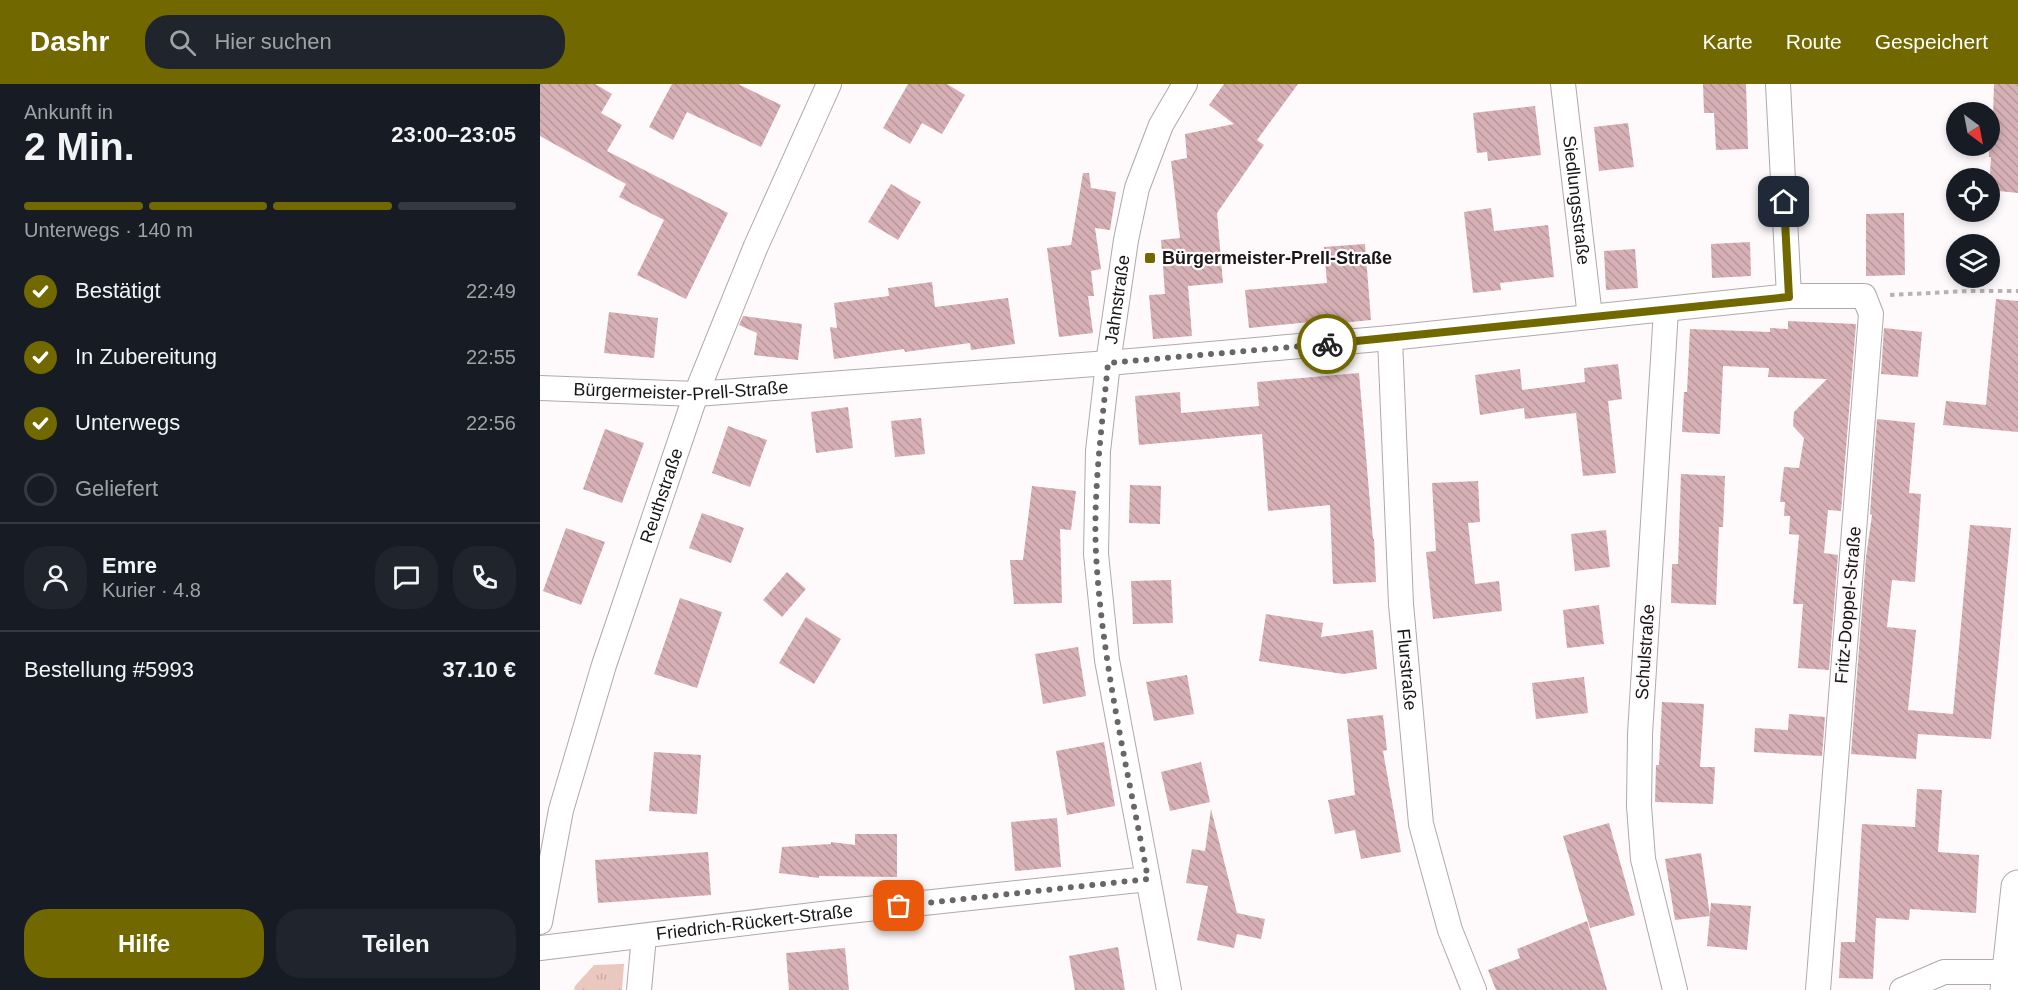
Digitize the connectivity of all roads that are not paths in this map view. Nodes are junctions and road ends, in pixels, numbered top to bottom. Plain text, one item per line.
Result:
1 (829, 84) edge
2 (1185, 84) edge
3 (1563, 84) edge
4 (1778, 84) edge
5 (1789, 297) junction
6 (1666, 310) junction
7 (1590, 317) junction
8 (1390, 338) junction
9 (1108, 363) junction
10 (540, 388) edge
11 (696, 394) junction
12 (1148, 879) junction
13 (2018, 887) edge
14 (540, 922) edge
15 (644, 936) junction
16 (540, 948) edge
17 (2008, 981) edge
18 (639, 990) edge
19 (1169, 990) edge
20 (1474, 990) edge
21 (1675, 990) edge
22 (1818, 990) edge
23 (1902, 990) edge

1 - 11 street, Reuthstraße
2 - 9 street, Jahnstraße
3 - 7 street, Siedlungsstraße
4 - 5 street
5 - 6 street, Bürgermeister-Prell-Straße
5 - 22 street, Fritz-Doppel-Straße
6 - 7 street, Bürgermeister-Prell-Straße
6 - 21 street, Schulstraße
7 - 8 street, Bürgermeister-Prell-Straße
8 - 9 street, Bürgermeister-Prell-Straße
8 - 20 street, Flurstraße
9 - 11 street, Bürgermeister-Prell-Straße
9 - 12 street, Jahnstraße
10 - 11 street, Bürgermeister-Prell-Straße
11 - 14 street, Reuthstraße
12 - 15 street, Friedrich-Rückert-Straße
12 - 19 street, Jahnstraße
13 - 17 street
15 - 16 street, Friedrich-Rückert-Straße
15 - 18 street
17 - 23 street

